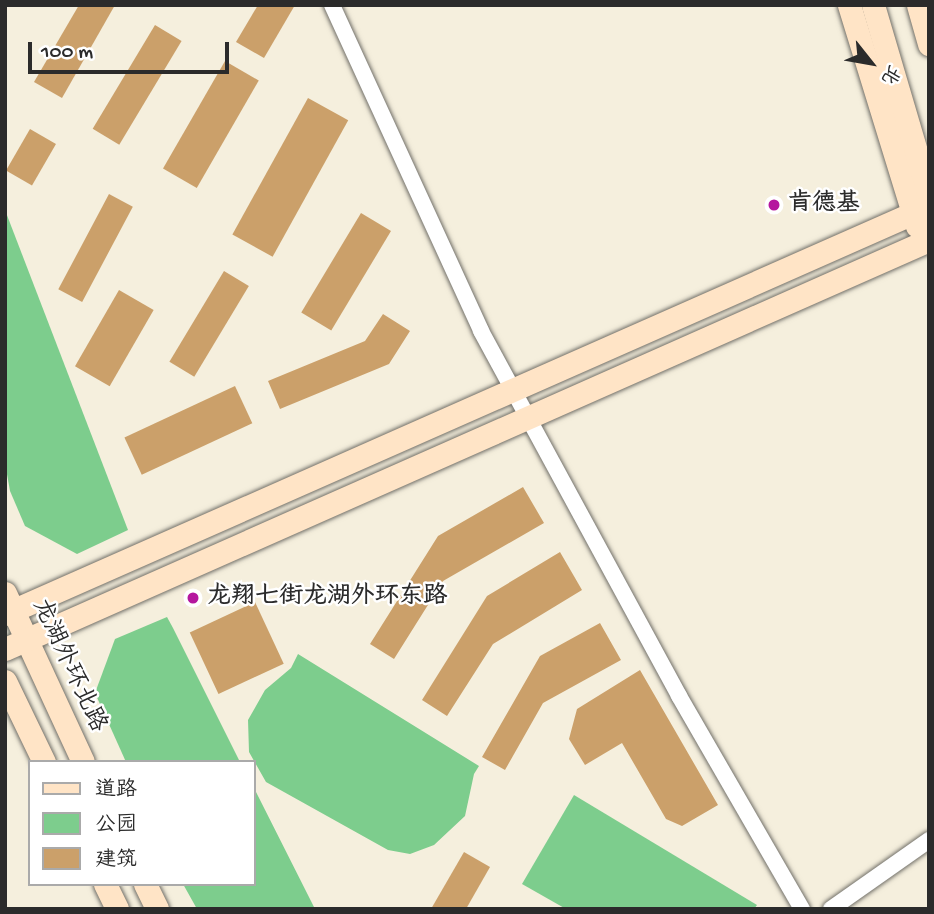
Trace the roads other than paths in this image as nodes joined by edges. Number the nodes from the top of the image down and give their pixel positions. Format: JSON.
{"nodes":[{"id":1,"x":332,"y":5,"type":"edge"},
{"id":2,"x":849,"y":5,"type":"edge"},
{"id":3,"x":873,"y":5,"type":"edge"},
{"id":4,"x":918,"y":5,"type":"edge"},
{"id":5,"x":929,"y":44,"type":"edge"},
{"id":6,"x":929,"y":195,"type":"edge"},
{"id":7,"x":920,"y":209,"type":"edge"},
{"id":8,"x":927,"y":247,"type":"edge"},
{"id":9,"x":513,"y":390,"type":"junction"},
{"id":10,"x":528,"y":418,"type":"junction"},
{"id":11,"x":8,"y":606,"type":"edge"},
{"id":12,"x":16,"y":645,"type":"edge"},
{"id":13,"x":5,"y":681,"type":"edge"},
{"id":14,"x":43,"y":760,"type":"edge"},
{"id":15,"x":82,"y":760,"type":"edge"},
{"id":16,"x":929,"y":840,"type":"edge"},
{"id":17,"x":105,"y":886,"type":"edge"},
{"id":18,"x":146,"y":886,"type":"edge"},
{"id":19,"x":117,"y":909,"type":"edge"},
{"id":20,"x":157,"y":909,"type":"edge"},
{"id":21,"x":802,"y":909,"type":"edge"},
{"id":22,"x":831,"y":909,"type":"edge"}],
"edges":[{"from":1,"to":9,"type":"street"},
{"from":2,"to":7,"type":"street"},
{"from":3,"to":6,"type":"street"},
{"from":4,"to":5,"type":"street"},
{"from":7,"to":8,"type":"street"},
{"from":7,"to":9,"type":"street"},
{"from":8,"to":10,"type":"street"},
{"from":9,"to":10,"type":"street"},
{"from":9,"to":11,"type":"street"},
{"from":10,"to":12,"type":"street"},
{"from":10,"to":21,"type":"street"},
{"from":11,"to":12,"type":"street","name":"龙湖外环北路"},
{"from":12,"to":15,"type":"street","name":"龙湖外环北路"},
{"from":13,"to":14,"type":"street"},
{"from":16,"to":22,"type":"street"},
{"from":17,"to":19,"type":"street"},
{"from":18,"to":20,"type":"street"}]}
